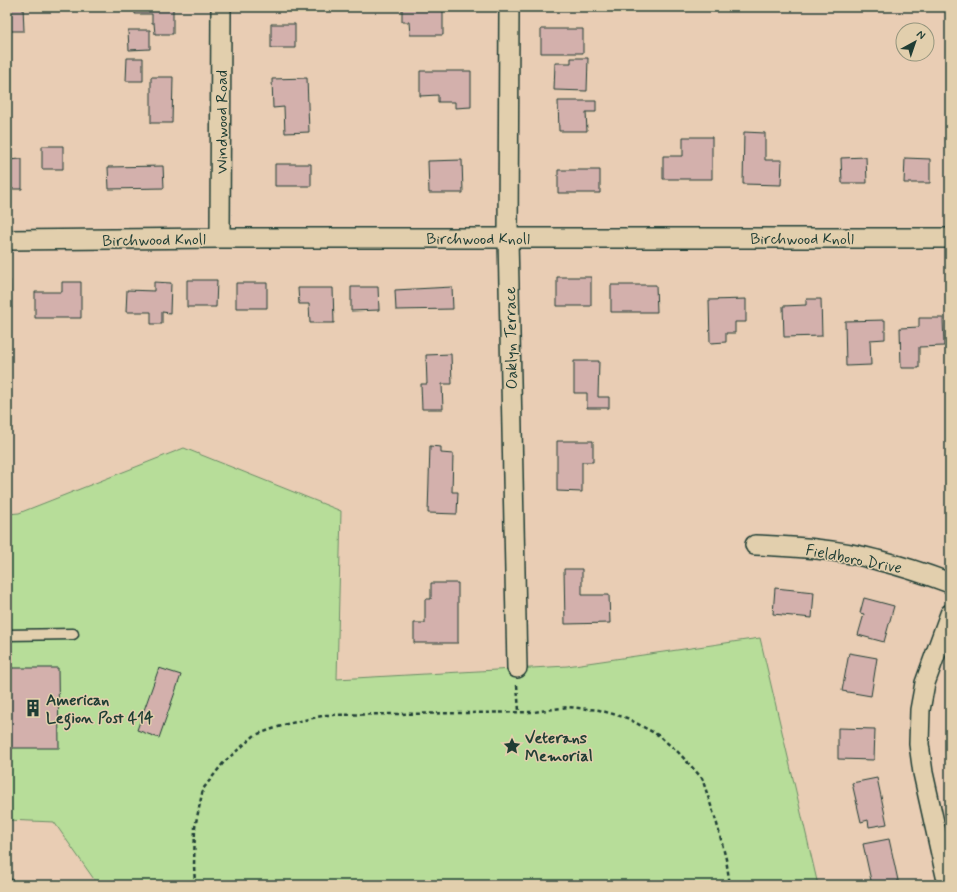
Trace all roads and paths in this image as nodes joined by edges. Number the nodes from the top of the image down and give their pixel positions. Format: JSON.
{"nodes":[{"id":1,"x":221,"y":7,"type":"edge"},
{"id":2,"x":509,"y":7,"type":"edge"},
{"id":3,"x":220,"y":238,"type":"junction"},
{"id":4,"x":508,"y":238,"type":"junction"},
{"id":5,"x":950,"y":238,"type":"edge"},
{"id":6,"x":7,"y":240,"type":"edge"},
{"id":7,"x":755,"y":545,"type":"dead end"},
{"id":8,"x":950,"y":583,"type":"edge"},
{"id":9,"x":950,"y":614,"type":"edge"},
{"id":10,"x":73,"y":634,"type":"dead end"},
{"id":11,"x":7,"y":635,"type":"edge"},
{"id":12,"x":517,"y":676,"type":"joint"},
{"id":13,"x":519,"y":711,"type":"junction"},
{"id":14,"x":195,"y":885,"type":"edge"},
{"id":15,"x":730,"y":885,"type":"edge"},
{"id":16,"x":948,"y":885,"type":"edge"}],
"edges":[{"from":1,"to":3,"type":"street","name":"Windwood Road"},
{"from":2,"to":4,"type":"street","name":"Oaklyn Terrace"},
{"from":3,"to":4,"type":"street","name":"Birchwood Knoll"},
{"from":3,"to":6,"type":"street","name":"Birchwood Knoll"},
{"from":4,"to":5,"type":"street","name":"Birchwood Knoll"},
{"from":4,"to":12,"type":"street","name":"Oaklyn Terrace"},
{"from":7,"to":8,"type":"street","name":"Fieldboro Drive"},
{"from":9,"to":16,"type":"street"},
{"from":10,"to":11,"type":"lane"},
{"from":12,"to":13,"type":"path"},
{"from":13,"to":14,"type":"path"},
{"from":13,"to":15,"type":"path"}]}
